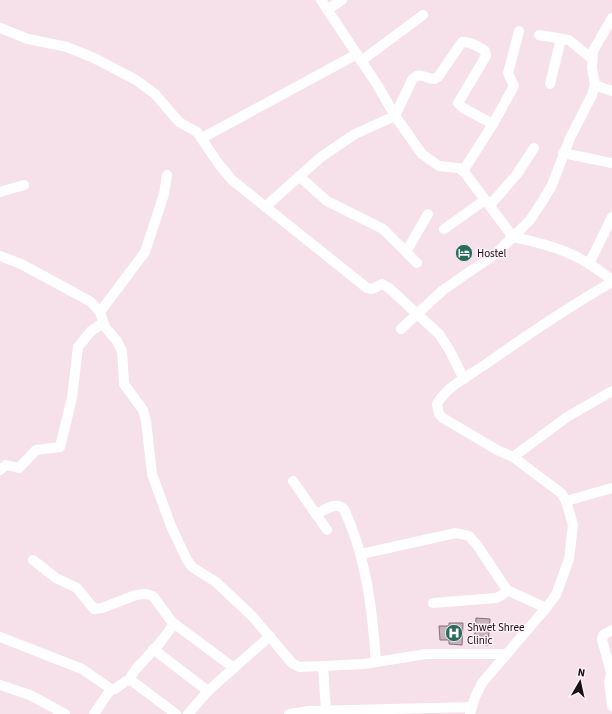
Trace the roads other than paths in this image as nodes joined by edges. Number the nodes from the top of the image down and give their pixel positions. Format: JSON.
{"nodes":[{"id":1,"x":321,"y":0,"type":"edge"},
{"id":2,"x":342,"y":0,"type":"edge"},
{"id":3,"x":327,"y":10,"type":"junction"},
{"id":4,"x":423,"y":15,"type":"dead end"},
{"id":5,"x":612,"y":18,"type":"edge"},
{"id":6,"x":0,"y":28,"type":"edge"},
{"id":7,"x":519,"y":31,"type":"dead end"},
{"id":8,"x":539,"y":35,"type":"dead end"},
{"id":9,"x":561,"y":39,"type":"junction"},
{"id":10,"x":359,"y":58,"type":"junction"},
{"id":11,"x":592,"y":59,"type":"junction"},
{"id":12,"x":550,"y":84,"type":"dead end"},
{"id":13,"x":595,"y":85,"type":"junction"},
{"id":14,"x":612,"y":91,"type":"edge"},
{"id":15,"x":395,"y":116,"type":"junction"},
{"id":16,"x":493,"y":124,"type":"junction"},
{"id":17,"x":202,"y":138,"type":"junction"},
{"id":18,"x":534,"y":148,"type":"dead end"},
{"id":19,"x":563,"y":153,"type":"junction"},
{"id":20,"x":612,"y":163,"type":"edge"},
{"id":21,"x":463,"y":171,"type":"junction"},
{"id":22,"x":167,"y":175,"type":"dead end"},
{"id":23,"x":299,"y":176,"type":"junction"},
{"id":24,"x":24,"y":185,"type":"dead end"},
{"id":25,"x":0,"y":192,"type":"edge"},
{"id":26,"x":487,"y":202,"type":"junction"},
{"id":27,"x":265,"y":207,"type":"junction"},
{"id":28,"x":428,"y":214,"type":"dead end"},
{"id":29,"x":612,"y":217,"type":"edge"},
{"id":30,"x":444,"y":229,"type":"dead end"},
{"id":31,"x":513,"y":237,"type":"junction"},
{"id":32,"x":406,"y":252,"type":"junction"},
{"id":33,"x":0,"y":256,"type":"edge"},
{"id":34,"x":417,"y":263,"type":"dead end"},
{"id":35,"x":589,"y":264,"type":"junction"},
{"id":36,"x":612,"y":281,"type":"edge"},
{"id":37,"x":100,"y":312,"type":"junction"},
{"id":38,"x":416,"y":313,"type":"junction"},
{"id":39,"x":103,"y":323,"type":"junction"},
{"id":40,"x":401,"y":329,"type":"dead end"},
{"id":41,"x":464,"y":379,"type":"junction"},
{"id":42,"x":612,"y":391,"type":"edge"},
{"id":43,"x":512,"y":457,"type":"junction"},
{"id":44,"x":0,"y":470,"type":"edge"},
{"id":45,"x":293,"y":481,"type":"dead end"},
{"id":46,"x":612,"y":488,"type":"edge"},
{"id":47,"x":566,"y":501,"type":"junction"},
{"id":48,"x":316,"y":514,"type":"junction"},
{"id":49,"x":327,"y":530,"type":"dead end"},
{"id":50,"x":361,"y":554,"type":"junction"},
{"id":51,"x":33,"y":560,"type":"dead end"},
{"id":52,"x":507,"y":590,"type":"junction"},
{"id":53,"x":433,"y":603,"type":"dead end"},
{"id":54,"x":546,"y":608,"type":"junction"},
{"id":55,"x":174,"y":624,"type":"junction"},
{"id":56,"x":612,"y":630,"type":"edge"},
{"id":57,"x":0,"y":636,"type":"edge"},
{"id":58,"x":270,"y":636,"type":"junction"},
{"id":59,"x":153,"y":649,"type":"junction"},
{"id":60,"x":507,"y":654,"type":"junction"},
{"id":61,"x":376,"y":662,"type":"junction"},
{"id":62,"x":323,"y":666,"type":"junction"},
{"id":63,"x":234,"y":668,"type":"junction"},
{"id":64,"x":611,"y":671,"type":"edge"},
{"id":65,"x":129,"y":680,"type":"junction"},
{"id":66,"x":0,"y":685,"type":"edge"},
{"id":67,"x":111,"y":688,"type":"junction"},
{"id":68,"x":208,"y":691,"type":"junction"},
{"id":69,"x":612,"y":706,"type":"edge"},
{"id":70,"x":326,"y":711,"type":"junction"},
{"id":71,"x":471,"y":711,"type":"edge"},
{"id":72,"x":363,"y":712,"type":"edge"},
{"id":73,"x":65,"y":714,"type":"edge"},
{"id":74,"x":94,"y":714,"type":"edge"},
{"id":75,"x":176,"y":714,"type":"edge"},
{"id":76,"x":188,"y":714,"type":"edge"},
{"id":77,"x":289,"y":714,"type":"edge"}],
"edges":[{"from":1,"to":3,"type":"street"},
{"from":2,"to":3,"type":"street"},
{"from":3,"to":10,"type":"street"},
{"from":4,"to":10,"type":"street"},
{"from":5,"to":11,"type":"street"},
{"from":6,"to":17,"type":"street"},
{"from":7,"to":16,"type":"street"},
{"from":8,"to":9,"type":"street"},
{"from":9,"to":11,"type":"street"},
{"from":9,"to":12,"type":"street"},
{"from":10,"to":15,"type":"street"},
{"from":10,"to":17,"type":"street"},
{"from":11,"to":13,"type":"street"},
{"from":13,"to":14,"type":"street"},
{"from":13,"to":19,"type":"street"},
{"from":15,"to":16,"type":"street"},
{"from":15,"to":21,"type":"street"},
{"from":15,"to":23,"type":"street"},
{"from":16,"to":21,"type":"street"},
{"from":17,"to":27,"type":"street"},
{"from":18,"to":26,"type":"street"},
{"from":19,"to":20,"type":"street"},
{"from":19,"to":31,"type":"street"},
{"from":21,"to":26,"type":"street"},
{"from":22,"to":37,"type":"street"},
{"from":23,"to":27,"type":"street"},
{"from":23,"to":32,"type":"street"},
{"from":24,"to":25,"type":"street"},
{"from":26,"to":30,"type":"street"},
{"from":26,"to":31,"type":"street"},
{"from":27,"to":38,"type":"street"},
{"from":28,"to":32,"type":"street"},
{"from":29,"to":35,"type":"street"},
{"from":31,"to":35,"type":"street"},
{"from":31,"to":38,"type":"street"},
{"from":32,"to":34,"type":"street"},
{"from":33,"to":37,"type":"street"},
{"from":35,"to":36,"type":"street"},
{"from":36,"to":41,"type":"street"},
{"from":37,"to":39,"type":"street"},
{"from":38,"to":40,"type":"street"},
{"from":38,"to":41,"type":"street"},
{"from":39,"to":44,"type":"street"},
{"from":39,"to":58,"type":"street"},
{"from":41,"to":43,"type":"street"},
{"from":42,"to":43,"type":"street"},
{"from":43,"to":47,"type":"street"},
{"from":45,"to":48,"type":"street"},
{"from":46,"to":47,"type":"street"},
{"from":47,"to":54,"type":"street"},
{"from":48,"to":49,"type":"street"},
{"from":48,"to":50,"type":"street"},
{"from":50,"to":52,"type":"street"},
{"from":50,"to":61,"type":"street"},
{"from":51,"to":55,"type":"street"},
{"from":52,"to":53,"type":"street"},
{"from":52,"to":54,"type":"street"},
{"from":54,"to":60,"type":"street"},
{"from":55,"to":59,"type":"street"},
{"from":55,"to":63,"type":"street"},
{"from":56,"to":64,"type":"street"},
{"from":57,"to":67,"type":"street"},
{"from":58,"to":62,"type":"street"},
{"from":58,"to":63,"type":"street"},
{"from":59,"to":65,"type":"street"},
{"from":59,"to":68,"type":"street"},
{"from":60,"to":61,"type":"street"},
{"from":60,"to":71,"type":"street"},
{"from":61,"to":62,"type":"street"},
{"from":62,"to":70,"type":"street"},
{"from":63,"to":68,"type":"street"},
{"from":64,"to":69,"type":"street"},
{"from":65,"to":67,"type":"street"},
{"from":65,"to":75,"type":"street"},
{"from":66,"to":73,"type":"street"},
{"from":67,"to":74,"type":"street"},
{"from":68,"to":76,"type":"street"},
{"from":70,"to":72,"type":"street"},
{"from":70,"to":77,"type":"street"},
{"from":71,"to":72,"type":"street"}]}
